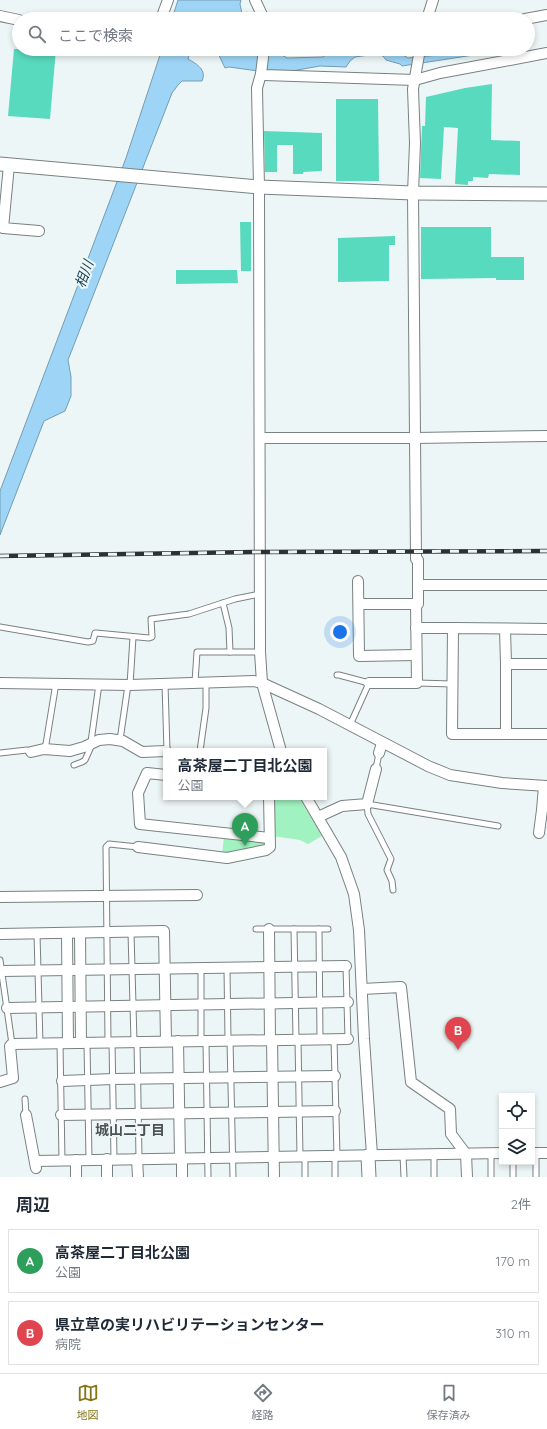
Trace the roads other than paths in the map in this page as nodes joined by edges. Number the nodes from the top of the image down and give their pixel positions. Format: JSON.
{"nodes":[{"id":1,"x":168,"y":0,"type":"edge"},
{"id":2,"x":255,"y":0,"type":"edge"},
{"id":3,"x":433,"y":0,"type":"edge"},
{"id":4,"x":164,"y":12,"type":"edge"},
{"id":5,"x":261,"y":12,"type":"edge"},
{"id":6,"x":429,"y":12,"type":"edge"},
{"id":7,"x":547,"y":15,"type":"edge"},
{"id":8,"x":0,"y":16,"type":"edge"},
{"id":9,"x":535,"y":17,"type":"edge"},
{"id":10,"x":12,"y":19,"type":"edge"},
{"id":11,"x":547,"y":53,"type":"edge"},
{"id":12,"x":535,"y":55,"type":"edge"},
{"id":13,"x":263,"y":56,"type":"edge"},
{"id":14,"x":419,"y":56,"type":"edge"},
{"id":15,"x":531,"y":56,"type":"edge"},
{"id":16,"x":261,"y":74,"type":"junction"},
{"id":17,"x":415,"y":77,"type":"junction"},
{"id":18,"x":5,"y":164,"type":"edge"},
{"id":19,"x":258,"y":187,"type":"junction"},
{"id":20,"x":414,"y":193,"type":"junction"},
{"id":21,"x":547,"y":194,"type":"edge"},
{"id":22,"x":40,"y":231,"type":"dead end"},
{"id":23,"x":547,"y":436,"type":"edge"},
{"id":24,"x":260,"y":438,"type":"junction"},
{"id":25,"x":415,"y":438,"type":"junction"},
{"id":26,"x":358,"y":581,"type":"dead end"},
{"id":27,"x":418,"y":585,"type":"junction"},
{"id":28,"x":547,"y":585,"type":"edge"},
{"id":29,"x":260,"y":594,"type":"junction"},
{"id":30,"x":223,"y":603,"type":"junction"},
{"id":31,"x":359,"y":604,"type":"junction"},
{"id":32,"x":416,"y":604,"type":"junction"},
{"id":33,"x":0,"y":627,"type":"edge"},
{"id":34,"x":416,"y":628,"type":"junction"},
{"id":35,"x":453,"y":628,"type":"junction"},
{"id":36,"x":505,"y":629,"type":"junction"},
{"id":37,"x":547,"y":629,"type":"edge"},
{"id":38,"x":133,"y":637,"type":"junction"},
{"id":39,"x":230,"y":652,"type":"junction"},
{"id":40,"x":260,"y":652,"type":"junction"},
{"id":41,"x":416,"y":655,"type":"junction"},
{"id":42,"x":506,"y":664,"type":"junction"},
{"id":43,"x":547,"y":664,"type":"edge"},
{"id":44,"x":337,"y":675,"type":"dead end"},
{"id":45,"x":195,"y":682,"type":"junction"},
{"id":46,"x":206,"y":682,"type":"junction"},
{"id":47,"x":56,"y":683,"type":"junction"},
{"id":48,"x":262,"y":683,"type":"junction"},
{"id":49,"x":369,"y":683,"type":"junction"},
{"id":50,"x":417,"y":683,"type":"junction"},
{"id":51,"x":0,"y":684,"type":"edge"},
{"id":52,"x":99,"y":684,"type":"junction"},
{"id":53,"x":165,"y":684,"type":"junction"},
{"id":54,"x":453,"y":684,"type":"junction"},
{"id":55,"x":129,"y":685,"type":"junction"},
{"id":56,"x":350,"y":725,"type":"junction"},
{"id":57,"x":506,"y":734,"type":"junction"},
{"id":58,"x":547,"y":734,"type":"edge"},
{"id":59,"x":120,"y":740,"type":"junction"},
{"id":60,"x":382,"y":743,"type":"junction"},
{"id":61,"x":90,"y":744,"type":"junction"},
{"id":62,"x":166,"y":748,"type":"edge"},
{"id":63,"x":200,"y":748,"type":"edge"},
{"id":64,"x":280,"y":748,"type":"edge"},
{"id":65,"x":42,"y":750,"type":"junction"},
{"id":66,"x":163,"y":751,"type":"edge"},
{"id":67,"x":31,"y":752,"type":"joint"},
{"id":68,"x":0,"y":753,"type":"edge"},
{"id":69,"x":379,"y":753,"type":"joint"},
{"id":70,"x":74,"y":765,"type":"dead end"},
{"id":71,"x":376,"y":769,"type":"joint"},
{"id":72,"x":163,"y":775,"type":"edge"},
{"id":73,"x":545,"y":786,"type":"edge"},
{"id":74,"x":269,"y":800,"type":"edge"},
{"id":75,"x":308,"y":800,"type":"edge"},
{"id":76,"x":367,"y":804,"type":"junction"},
{"id":77,"x":318,"y":818,"type":"junction"},
{"id":78,"x":498,"y":826,"type":"dead end"},
{"id":79,"x":539,"y":834,"type":"dead end"},
{"id":80,"x":269,"y":838,"type":"junction"},
{"id":81,"x":138,"y":847,"type":"joint"},
{"id":82,"x":393,"y":890,"type":"dead end"},
{"id":83,"x":197,"y":895,"type":"dead end"},
{"id":84,"x":106,"y":896,"type":"junction"},
{"id":85,"x":0,"y":897,"type":"edge"},
{"id":86,"x":256,"y":929,"type":"dead end"},
{"id":87,"x":269,"y":929,"type":"junction"},
{"id":88,"x":294,"y":929,"type":"junction"},
{"id":89,"x":319,"y":929,"type":"junction"},
{"id":90,"x":328,"y":929,"type":"dead end"},
{"id":91,"x":132,"y":932,"type":"junction"},
{"id":92,"x":66,"y":933,"type":"junction"},
{"id":93,"x":80,"y":933,"type":"junction"},
{"id":94,"x":106,"y":933,"type":"junction"},
{"id":95,"x":0,"y":934,"type":"edge"},
{"id":96,"x":37,"y":934,"type":"junction"},
{"id":97,"x":0,"y":960,"type":"edge"},
{"id":98,"x":320,"y":966,"type":"junction"},
{"id":99,"x":346,"y":966,"type":"joint"},
{"id":100,"x":269,"y":967,"type":"junction"},
{"id":101,"x":295,"y":967,"type":"junction"},
{"id":102,"x":201,"y":968,"type":"junction"},
{"id":103,"x":227,"y":968,"type":"junction"},
{"id":104,"x":132,"y":969,"type":"junction"},
{"id":105,"x":165,"y":969,"type":"junction"},
{"id":106,"x":67,"y":970,"type":"junction"},
{"id":107,"x":80,"y":970,"type":"junction"},
{"id":108,"x":106,"y":970,"type":"junction"},
{"id":109,"x":2,"y":971,"type":"junction"},
{"id":110,"x":38,"y":971,"type":"junction"},
{"id":111,"x":362,"y":989,"type":"junction"},
{"id":112,"x":348,"y":1002,"type":"junction"},
{"id":113,"x":296,"y":1003,"type":"junction"},
{"id":114,"x":320,"y":1003,"type":"junction"},
{"id":115,"x":201,"y":1004,"type":"junction"},
{"id":116,"x":228,"y":1004,"type":"junction"},
{"id":117,"x":270,"y":1004,"type":"junction"},
{"id":118,"x":166,"y":1005,"type":"junction"},
{"id":119,"x":68,"y":1006,"type":"junction"},
{"id":120,"x":80,"y":1006,"type":"junction"},
{"id":121,"x":107,"y":1006,"type":"junction"},
{"id":122,"x":133,"y":1006,"type":"junction"},
{"id":123,"x":39,"y":1007,"type":"junction"},
{"id":124,"x":7,"y":1008,"type":"junction"},
{"id":125,"x":297,"y":1039,"type":"junction"},
{"id":126,"x":320,"y":1039,"type":"junction"},
{"id":127,"x":334,"y":1039,"type":"junction"},
{"id":128,"x":348,"y":1039,"type":"joint"},
{"id":129,"x":229,"y":1040,"type":"junction"},
{"id":130,"x":271,"y":1040,"type":"junction"},
{"id":131,"x":166,"y":1041,"type":"junction"},
{"id":132,"x":178,"y":1041,"type":"junction"},
{"id":133,"x":203,"y":1041,"type":"junction"},
{"id":134,"x":110,"y":1042,"type":"junction"},
{"id":135,"x":135,"y":1042,"type":"junction"},
{"id":136,"x":64,"y":1043,"type":"junction"},
{"id":137,"x":84,"y":1043,"type":"junction"},
{"id":138,"x":12,"y":1044,"type":"junction"},
{"id":139,"x":40,"y":1044,"type":"junction"},
{"id":140,"x":299,"y":1076,"type":"junction"},
{"id":141,"x":335,"y":1076,"type":"junction"},
{"id":142,"x":273,"y":1077,"type":"junction"},
{"id":143,"x":206,"y":1078,"type":"junction"},
{"id":144,"x":230,"y":1078,"type":"junction"},
{"id":145,"x":113,"y":1079,"type":"junction"},
{"id":146,"x":138,"y":1079,"type":"junction"},
{"id":147,"x":178,"y":1079,"type":"junction"},
{"id":148,"x":88,"y":1080,"type":"junction"},
{"id":149,"x":62,"y":1081,"type":"junction"},
{"id":150,"x":0,"y":1082,"type":"edge"},
{"id":151,"x":25,"y":1098,"type":"dead end"},
{"id":152,"x":335,"y":1111,"type":"junction"},
{"id":153,"x":273,"y":1112,"type":"junction"},
{"id":154,"x":299,"y":1112,"type":"junction"},
{"id":155,"x":231,"y":1113,"type":"junction"},
{"id":156,"x":179,"y":1114,"type":"junction"},
{"id":157,"x":207,"y":1114,"type":"junction"},
{"id":158,"x":26,"y":1115,"type":"joint"},
{"id":159,"x":61,"y":1115,"type":"junction"},
{"id":160,"x":88,"y":1115,"type":"junction"},
{"id":161,"x":113,"y":1115,"type":"junction"},
{"id":162,"x":138,"y":1115,"type":"junction"},
{"id":163,"x":499,"y":1153,"type":"edge"},
{"id":164,"x":535,"y":1153,"type":"edge"},
{"id":165,"x":547,"y":1153,"type":"edge"},
{"id":166,"x":434,"y":1154,"type":"junction"},
{"id":167,"x":466,"y":1154,"type":"junction"},
{"id":168,"x":490,"y":1154,"type":"junction"},
{"id":169,"x":403,"y":1155,"type":"junction"},
{"id":170,"x":336,"y":1156,"type":"junction"},
{"id":171,"x":370,"y":1156,"type":"junction"},
{"id":172,"x":274,"y":1157,"type":"junction"},
{"id":173,"x":302,"y":1157,"type":"junction"},
{"id":174,"x":181,"y":1158,"type":"junction"},
{"id":175,"x":207,"y":1158,"type":"junction"},
{"id":176,"x":232,"y":1158,"type":"junction"},
{"id":177,"x":110,"y":1159,"type":"junction"},
{"id":178,"x":138,"y":1159,"type":"junction"},
{"id":179,"x":76,"y":1160,"type":"junction"},
{"id":180,"x":89,"y":1160,"type":"junction"},
{"id":181,"x":62,"y":1161,"type":"junction"},
{"id":182,"x":513,"y":1165,"type":"edge"},
{"id":183,"x":535,"y":1165,"type":"edge"},
{"id":184,"x":76,"y":1177,"type":"edge"},
{"id":185,"x":107,"y":1177,"type":"edge"},
{"id":186,"x":138,"y":1177,"type":"edge"},
{"id":187,"x":182,"y":1177,"type":"edge"},
{"id":188,"x":208,"y":1177,"type":"edge"},
{"id":189,"x":233,"y":1177,"type":"edge"},
{"id":190,"x":274,"y":1177,"type":"edge"},
{"id":191,"x":305,"y":1177,"type":"edge"},
{"id":192,"x":335,"y":1177,"type":"edge"},
{"id":193,"x":369,"y":1177,"type":"edge"},
{"id":194,"x":404,"y":1177,"type":"edge"},
{"id":195,"x":434,"y":1177,"type":"edge"},
{"id":196,"x":467,"y":1177,"type":"edge"},
{"id":197,"x":491,"y":1177,"type":"edge"},
{"id":198,"x":514,"y":1177,"type":"edge"},
{"id":199,"x":536,"y":1177,"type":"edge"}],
"edges":[{"from":1,"to":4,"type":"street"},
{"from":2,"to":5,"type":"street"},
{"from":3,"to":6,"type":"street"},
{"from":7,"to":9,"type":"street"},
{"from":8,"to":10,"type":"street"},
{"from":11,"to":12,"type":"street"},
{"from":13,"to":16,"type":"street"},
{"from":14,"to":17,"type":"street"},
{"from":15,"to":17,"type":"street"},
{"from":16,"to":17,"type":"street"},
{"from":16,"to":19,"type":"street"},
{"from":17,"to":20,"type":"street"},
{"from":18,"to":19,"type":"street"},
{"from":18,"to":22,"type":"street"},
{"from":19,"to":20,"type":"street"},
{"from":19,"to":24,"type":"street"},
{"from":20,"to":21,"type":"street"},
{"from":20,"to":25,"type":"street"},
{"from":23,"to":25,"type":"street"},
{"from":24,"to":25,"type":"street"},
{"from":24,"to":29,"type":"street"},
{"from":25,"to":27,"type":"street"},
{"from":26,"to":31,"type":"street"},
{"from":27,"to":28,"type":"street"},
{"from":27,"to":32,"type":"street"},
{"from":29,"to":30,"type":"lane"},
{"from":29,"to":40,"type":"street"},
{"from":30,"to":38,"type":"lane"},
{"from":30,"to":39,"type":"lane"},
{"from":31,"to":32,"type":"street"},
{"from":31,"to":41,"type":"street"},
{"from":32,"to":34,"type":"street"},
{"from":33,"to":38,"type":"lane"},
{"from":34,"to":35,"type":"street"},
{"from":34,"to":41,"type":"street"},
{"from":35,"to":36,"type":"street"},
{"from":35,"to":54,"type":"street"},
{"from":36,"to":37,"type":"street"},
{"from":36,"to":42,"type":"street"},
{"from":38,"to":55,"type":"lane"},
{"from":39,"to":40,"type":"lane"},
{"from":39,"to":45,"type":"lane"},
{"from":40,"to":48,"type":"street"},
{"from":41,"to":50,"type":"street"},
{"from":42,"to":43,"type":"street"},
{"from":42,"to":57,"type":"street"},
{"from":44,"to":49,"type":"lane"},
{"from":45,"to":46,"type":"street"},
{"from":45,"to":53,"type":"street"},
{"from":46,"to":48,"type":"street"},
{"from":46,"to":63,"type":"lane"},
{"from":47,"to":51,"type":"street"},
{"from":47,"to":52,"type":"street"},
{"from":47,"to":65,"type":"lane"},
{"from":48,"to":56,"type":"street"},
{"from":48,"to":64,"type":"street"},
{"from":49,"to":50,"type":"street"},
{"from":49,"to":56,"type":"lane"},
{"from":50,"to":54,"type":"lane"},
{"from":52,"to":55,"type":"street"},
{"from":52,"to":61,"type":"lane"},
{"from":53,"to":55,"type":"street"},
{"from":53,"to":62,"type":"lane"},
{"from":54,"to":57,"type":"street"},
{"from":55,"to":59,"type":"lane"},
{"from":56,"to":60,"type":"street"},
{"from":57,"to":58,"type":"street"},
{"from":59,"to":61,"type":"street"},
{"from":59,"to":66,"type":"street"},
{"from":60,"to":69,"type":"street"},
{"from":60,"to":73,"type":"street"},
{"from":61,"to":65,"type":"street"},
{"from":61,"to":70,"type":"lane"},
{"from":65,"to":67,"type":"street"},
{"from":67,"to":68,"type":"lane"},
{"from":69,"to":71,"type":"lane"},
{"from":71,"to":76,"type":"street"},
{"from":72,"to":80,"type":"street"},
{"from":73,"to":79,"type":"street"},
{"from":74,"to":80,"type":"street"},
{"from":75,"to":77,"type":"street"},
{"from":76,"to":77,"type":"street"},
{"from":76,"to":78,"type":"lane"},
{"from":76,"to":82,"type":"lane"},
{"from":77,"to":111,"type":"street"},
{"from":80,"to":81,"type":"street"},
{"from":81,"to":84,"type":"lane"},
{"from":83,"to":84,"type":"street"},
{"from":84,"to":85,"type":"street"},
{"from":84,"to":94,"type":"lane"},
{"from":86,"to":87,"type":"lane"},
{"from":87,"to":88,"type":"lane"},
{"from":87,"to":100,"type":"street"},
{"from":88,"to":89,"type":"lane"},
{"from":88,"to":101,"type":"lane"},
{"from":89,"to":90,"type":"lane"},
{"from":89,"to":98,"type":"lane"},
{"from":91,"to":94,"type":"street"},
{"from":91,"to":104,"type":"lane"},
{"from":91,"to":105,"type":"street"},
{"from":92,"to":93,"type":"street"},
{"from":92,"to":96,"type":"street"},
{"from":92,"to":106,"type":"street"},
{"from":93,"to":94,"type":"street"},
{"from":93,"to":107,"type":"street"},
{"from":94,"to":108,"type":"lane"},
{"from":95,"to":96,"type":"street"},
{"from":96,"to":110,"type":"lane"},
{"from":97,"to":109,"type":"lane"},
{"from":98,"to":99,"type":"street"},
{"from":98,"to":101,"type":"street"},
{"from":98,"to":114,"type":"lane"},
{"from":99,"to":112,"type":"lane"},
{"from":100,"to":101,"type":"street"},
{"from":100,"to":103,"type":"street"},
{"from":100,"to":117,"type":"street"},
{"from":101,"to":113,"type":"lane"},
{"from":102,"to":103,"type":"street"},
{"from":102,"to":105,"type":"street"},
{"from":102,"to":115,"type":"lane"},
{"from":103,"to":116,"type":"lane"},
{"from":104,"to":105,"type":"street"},
{"from":104,"to":108,"type":"street"},
{"from":104,"to":122,"type":"lane"},
{"from":105,"to":118,"type":"street"},
{"from":106,"to":107,"type":"street"},
{"from":106,"to":110,"type":"street"},
{"from":106,"to":119,"type":"street"},
{"from":107,"to":108,"type":"street"},
{"from":107,"to":120,"type":"street"},
{"from":108,"to":121,"type":"lane"},
{"from":109,"to":110,"type":"street"},
{"from":109,"to":124,"type":"lane"},
{"from":110,"to":123,"type":"lane"},
{"from":111,"to":167,"type":"street"},
{"from":111,"to":171,"type":"street"},
{"from":112,"to":114,"type":"street"},
{"from":112,"to":128,"type":"lane"},
{"from":113,"to":114,"type":"street"},
{"from":113,"to":117,"type":"street"},
{"from":113,"to":125,"type":"lane"},
{"from":114,"to":126,"type":"lane"},
{"from":115,"to":116,"type":"street"},
{"from":115,"to":118,"type":"street"},
{"from":115,"to":133,"type":"lane"},
{"from":116,"to":117,"type":"street"},
{"from":116,"to":129,"type":"lane"},
{"from":117,"to":130,"type":"street"},
{"from":118,"to":122,"type":"street"},
{"from":118,"to":131,"type":"street"},
{"from":119,"to":120,"type":"street"},
{"from":119,"to":123,"type":"street"},
{"from":119,"to":136,"type":"street"},
{"from":120,"to":121,"type":"street"},
{"from":120,"to":137,"type":"street"},
{"from":121,"to":122,"type":"street"},
{"from":121,"to":134,"type":"lane"},
{"from":122,"to":135,"type":"lane"},
{"from":123,"to":124,"type":"street"},
{"from":123,"to":139,"type":"lane"},
{"from":124,"to":138,"type":"lane"},
{"from":125,"to":126,"type":"street"},
{"from":125,"to":130,"type":"street"},
{"from":125,"to":140,"type":"lane"},
{"from":126,"to":127,"type":"street"},
{"from":127,"to":128,"type":"street"},
{"from":127,"to":141,"type":"lane"},
{"from":129,"to":130,"type":"street"},
{"from":129,"to":133,"type":"street"},
{"from":129,"to":144,"type":"lane"},
{"from":130,"to":142,"type":"street"},
{"from":131,"to":132,"type":"street"},
{"from":131,"to":135,"type":"street"},
{"from":132,"to":133,"type":"street"},
{"from":132,"to":147,"type":"street"},
{"from":133,"to":143,"type":"lane"},
{"from":134,"to":135,"type":"street"},
{"from":134,"to":137,"type":"street"},
{"from":134,"to":145,"type":"lane"},
{"from":135,"to":146,"type":"lane"},
{"from":136,"to":137,"type":"street"},
{"from":136,"to":139,"type":"street"},
{"from":136,"to":149,"type":"lane"},
{"from":137,"to":148,"type":"lane"},
{"from":138,"to":139,"type":"street"},
{"from":138,"to":150,"type":"street"},
{"from":140,"to":141,"type":"street"},
{"from":140,"to":142,"type":"street"},
{"from":140,"to":154,"type":"lane"},
{"from":141,"to":152,"type":"lane"},
{"from":142,"to":144,"type":"street"},
{"from":142,"to":153,"type":"street"},
{"from":143,"to":144,"type":"street"},
{"from":143,"to":147,"type":"street"},
{"from":143,"to":157,"type":"lane"},
{"from":144,"to":155,"type":"lane"},
{"from":145,"to":146,"type":"street"},
{"from":145,"to":148,"type":"street"},
{"from":145,"to":161,"type":"lane"},
{"from":146,"to":147,"type":"street"},
{"from":146,"to":162,"type":"lane"},
{"from":147,"to":156,"type":"street"},
{"from":148,"to":149,"type":"street"},
{"from":148,"to":160,"type":"lane"},
{"from":149,"to":159,"type":"lane"},
{"from":151,"to":158,"type":"lane"},
{"from":152,"to":154,"type":"street"},
{"from":152,"to":170,"type":"lane"},
{"from":153,"to":154,"type":"street"},
{"from":153,"to":155,"type":"street"},
{"from":153,"to":172,"type":"street"},
{"from":154,"to":173,"type":"lane"},
{"from":155,"to":157,"type":"street"},
{"from":155,"to":176,"type":"lane"},
{"from":156,"to":157,"type":"street"},
{"from":156,"to":162,"type":"street"},
{"from":156,"to":174,"type":"street"},
{"from":157,"to":175,"type":"lane"},
{"from":158,"to":181,"type":"street"},
{"from":159,"to":160,"type":"street"},
{"from":159,"to":181,"type":"lane"},
{"from":160,"to":161,"type":"street"},
{"from":160,"to":180,"type":"lane"},
{"from":161,"to":162,"type":"street"},
{"from":161,"to":177,"type":"lane"},
{"from":162,"to":178,"type":"lane"},
{"from":163,"to":168,"type":"street"},
{"from":164,"to":165,"type":"street"},
{"from":166,"to":167,"type":"street"},
{"from":166,"to":169,"type":"street"},
{"from":166,"to":195,"type":"lane"},
{"from":167,"to":168,"type":"street"},
{"from":167,"to":196,"type":"street"},
{"from":168,"to":197,"type":"lane"},
{"from":169,"to":171,"type":"street"},
{"from":169,"to":194,"type":"lane"},
{"from":170,"to":171,"type":"street"},
{"from":170,"to":173,"type":"street"},
{"from":170,"to":192,"type":"lane"},
{"from":171,"to":193,"type":"street"},
{"from":172,"to":173,"type":"street"},
{"from":172,"to":176,"type":"street"},
{"from":172,"to":190,"type":"street"},
{"from":173,"to":191,"type":"lane"},
{"from":174,"to":175,"type":"street"},
{"from":174,"to":178,"type":"street"},
{"from":174,"to":187,"type":"street"},
{"from":175,"to":176,"type":"street"},
{"from":175,"to":188,"type":"lane"},
{"from":176,"to":189,"type":"lane"},
{"from":177,"to":178,"type":"street"},
{"from":177,"to":180,"type":"street"},
{"from":177,"to":185,"type":"street"},
{"from":178,"to":186,"type":"street"},
{"from":179,"to":180,"type":"street"},
{"from":179,"to":181,"type":"street"},
{"from":179,"to":184,"type":"street"},
{"from":182,"to":198,"type":"lane"},
{"from":183,"to":199,"type":"lane"}]}
